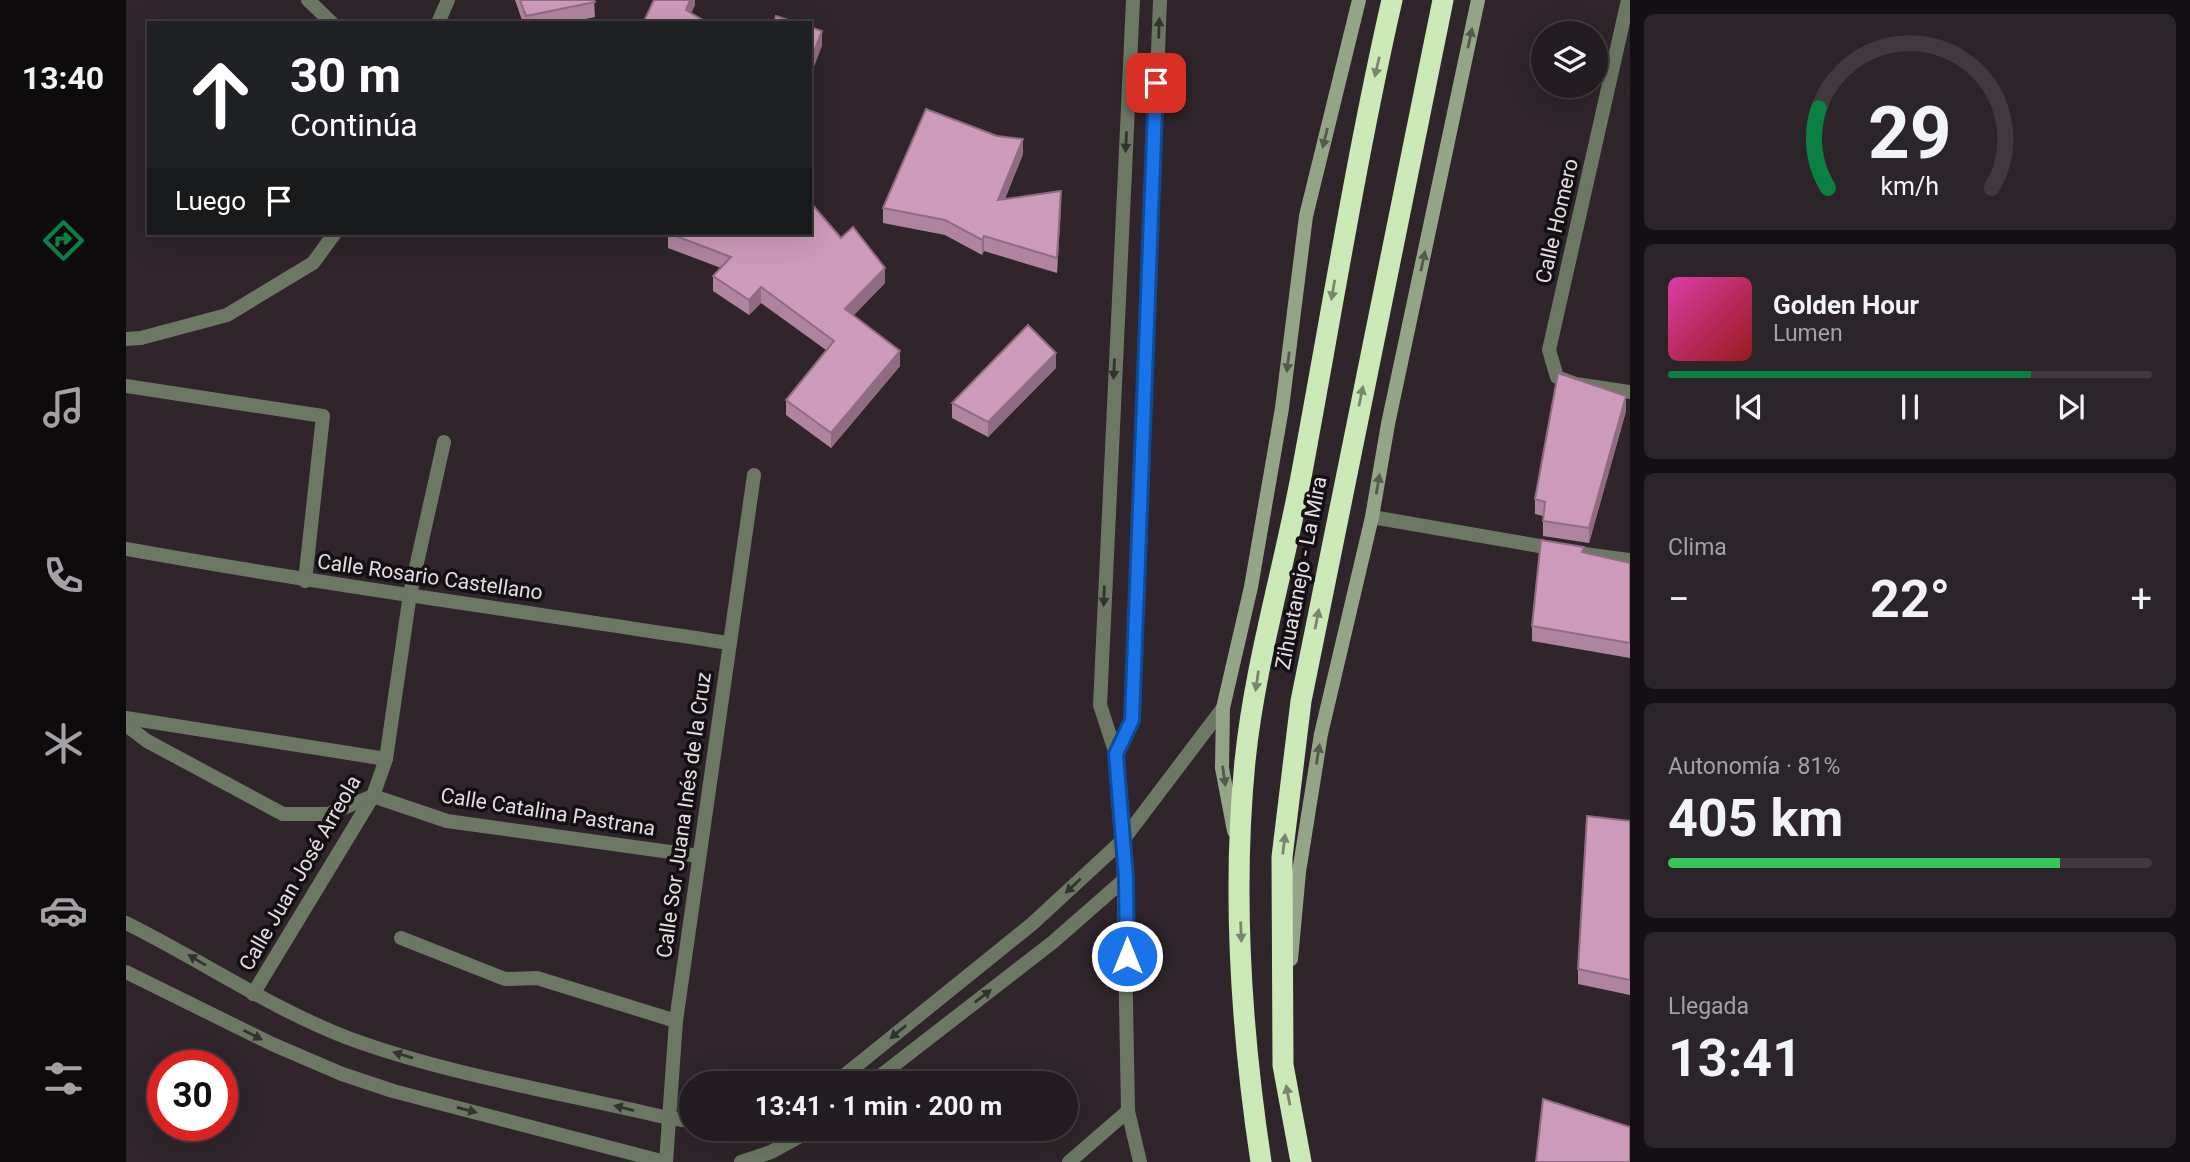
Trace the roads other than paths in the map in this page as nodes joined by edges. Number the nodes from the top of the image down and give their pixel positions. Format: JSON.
{"nodes":[{"id":1,"x":308,"y":0,"type":"edge"},
{"id":2,"x":448,"y":0,"type":"edge"},
{"id":3,"x":1133,"y":0,"type":"edge"},
{"id":4,"x":1160,"y":0,"type":"edge"},
{"id":5,"x":1359,"y":0,"type":"edge"},
{"id":6,"x":1392,"y":0,"type":"edge"},
{"id":7,"x":1443,"y":0,"type":"edge"},
{"id":8,"x":1478,"y":0,"type":"edge"},
{"id":9,"x":1628,"y":0,"type":"edge"},
{"id":10,"x":330,"y":21,"type":"edge"},
{"id":11,"x":439,"y":21,"type":"edge"},
{"id":12,"x":334,"y":235,"type":"edge"},
{"id":13,"x":126,"y":339,"type":"edge"},
{"id":14,"x":126,"y":386,"type":"edge"},
{"id":15,"x":1630,"y":392,"type":"edge"},
{"id":16,"x":444,"y":442,"type":"dead end"},
{"id":17,"x":754,"y":475,"type":"dead end"},
{"id":18,"x":1372,"y":517,"type":"junction"},
{"id":19,"x":126,"y":549,"type":"edge"},
{"id":20,"x":1630,"y":560,"type":"edge"},
{"id":21,"x":304,"y":581,"type":"junction"},
{"id":22,"x":410,"y":594,"type":"junction"},
{"id":23,"x":729,"y":643,"type":"junction"},
{"id":24,"x":1223,"y":708,"type":"junction"},
{"id":25,"x":126,"y":718,"type":"edge"},
{"id":26,"x":126,"y":725,"type":"edge"},
{"id":27,"x":1116,"y":754,"type":"junction"},
{"id":28,"x":386,"y":759,"type":"junction"},
{"id":29,"x":373,"y":796,"type":"junction"},
{"id":30,"x":1123,"y":840,"type":"junction"},
{"id":31,"x":699,"y":856,"type":"junction"},
{"id":32,"x":1239,"y":858,"type":"junction"},
{"id":33,"x":1126,"y":878,"type":"junction"},
{"id":34,"x":126,"y":923,"type":"edge"},
{"id":35,"x":401,"y":938,"type":"dead end"},
{"id":36,"x":126,"y":972,"type":"edge"},
{"id":37,"x":253,"y":994,"type":"junction"},
{"id":38,"x":676,"y":1021,"type":"junction"},
{"id":39,"x":1283,"y":1065,"type":"junction"},
{"id":40,"x":850,"y":1071,"type":"edge"},
{"id":41,"x":887,"y":1071,"type":"edge"},
{"id":42,"x":1128,"y":1111,"type":"junction"},
{"id":43,"x":668,"y":1118,"type":"junction"},
{"id":44,"x":679,"y":1119,"type":"edge"},
{"id":45,"x":791,"y":1141,"type":"edge"},
{"id":46,"x":666,"y":1162,"type":"edge"},
{"id":47,"x":741,"y":1162,"type":"edge"},
{"id":48,"x":1069,"y":1162,"type":"edge"},
{"id":49,"x":1140,"y":1162,"type":"edge"},
{"id":50,"x":1261,"y":1162,"type":"edge"},
{"id":51,"x":1301,"y":1162,"type":"edge"}],
"edges":[{"from":1,"to":10,"type":"street"},
{"from":2,"to":11,"type":"street"},
{"from":3,"to":27,"type":"street","one_way":true},
{"from":27,"to":4,"type":"street","one_way":true},
{"from":5,"to":24,"type":"main road","one_way":true},
{"from":6,"to":32,"type":"highway","name":"Zihuatanejo - La Mira","one_way":true},
{"from":39,"to":7,"type":"highway","name":"Zihuatanejo - La Mira","one_way":true},
{"from":18,"to":8,"type":"main road","one_way":true},
{"from":9,"to":15,"type":"street","name":"Calle Homero"},
{"from":12,"to":13,"type":"street"},
{"from":14,"to":21,"type":"street"},
{"from":16,"to":22,"type":"street","name":"Calle Juan José Arreola"},
{"from":17,"to":23,"type":"street","name":"Calle Sor Juana Inés de la Cruz"},
{"from":18,"to":20,"type":"street"},
{"from":39,"to":18,"type":"main road","one_way":true},
{"from":19,"to":21,"type":"street","name":"Calle Rosario Castellano"},
{"from":21,"to":22,"type":"street","name":"Calle Rosario Castellano"},
{"from":22,"to":23,"type":"street","name":"Calle Rosario Castellano"},
{"from":22,"to":28,"type":"street","name":"Calle Juan José Arreola"},
{"from":23,"to":31,"type":"street","name":"Calle Sor Juana Inés de la Cruz"},
{"from":24,"to":30,"type":"street"},
{"from":24,"to":32,"type":"main road","one_way":true},
{"from":25,"to":28,"type":"street"},
{"from":26,"to":29,"type":"street"},
{"from":27,"to":30,"type":"street"},
{"from":28,"to":29,"type":"street","name":"Calle Juan José Arreola"},
{"from":29,"to":31,"type":"street","name":"Calle Catalina Pastrana"},
{"from":29,"to":37,"type":"street","name":"Calle Juan José Arreola"},
{"from":30,"to":33,"type":"street"},
{"from":30,"to":40,"type":"street","one_way":true},
{"from":31,"to":38,"type":"street","name":"Calle Sor Juana Inés de la Cruz"},
{"from":32,"to":50,"type":"highway","name":"Zihuatanejo - La Mira","one_way":true},
{"from":41,"to":33,"type":"street","one_way":true},
{"from":33,"to":42,"type":"street"},
{"from":37,"to":34,"type":"street","one_way":true},
{"from":35,"to":38,"type":"street"},
{"from":36,"to":46,"type":"street","one_way":true},
{"from":43,"to":37,"type":"street","one_way":true},
{"from":38,"to":43,"type":"street","name":"Calle Sor Juana Inés de la Cruz"},
{"from":51,"to":39,"type":"highway","name":"Zihuatanejo - La Mira","one_way":true},
{"from":42,"to":48,"type":"street"},
{"from":42,"to":49,"type":"street"},
{"from":43,"to":44,"type":"street"},
{"from":43,"to":46,"type":"street","name":"Calle Sor Juana Inés de la Cruz"},
{"from":45,"to":47,"type":"street"}]}
